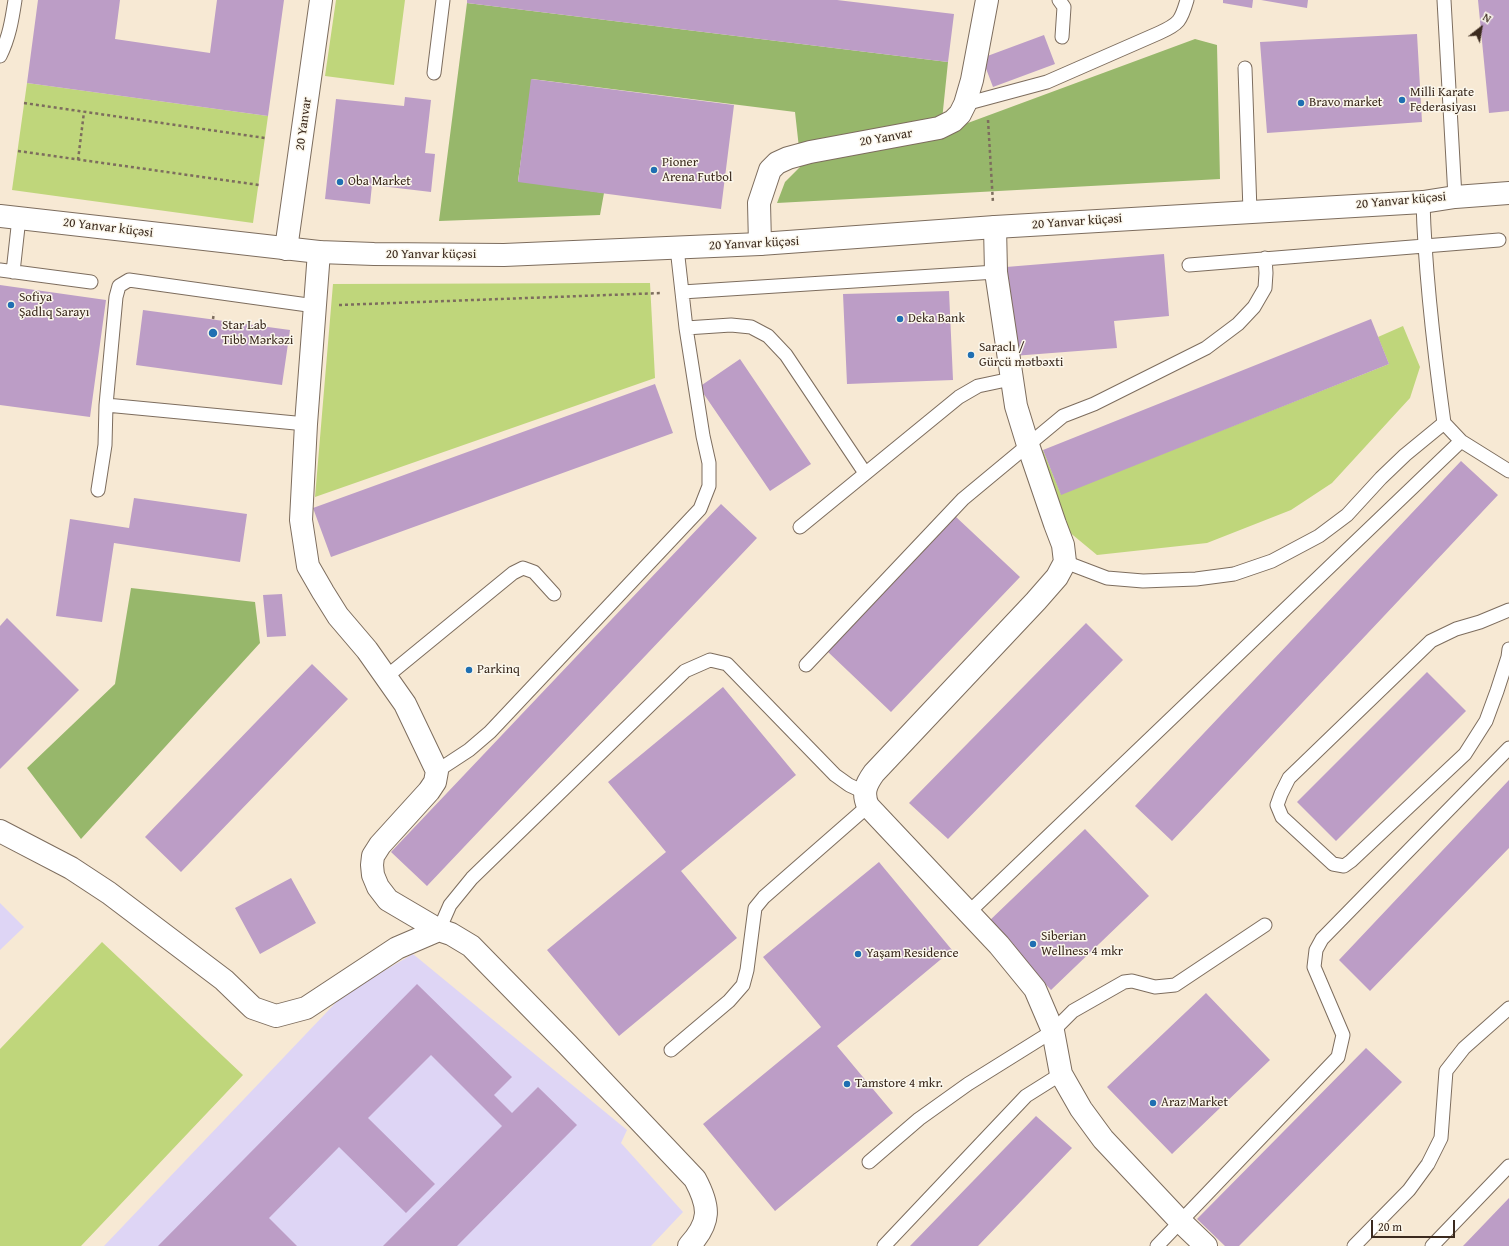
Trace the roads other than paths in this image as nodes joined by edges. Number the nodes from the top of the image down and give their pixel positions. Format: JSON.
{"nodes":[{"id":1,"x":15,"y":0,"type":"edge"},
{"id":2,"x":321,"y":0,"type":"edge"},
{"id":3,"x":443,"y":0,"type":"edge"},
{"id":4,"x":987,"y":0,"type":"edge"},
{"id":5,"x":1059,"y":0,"type":"edge"},
{"id":6,"x":1187,"y":0,"type":"edge"},
{"id":7,"x":1444,"y":0,"type":"edge"},
{"id":8,"x":1062,"y":37,"type":"dead end"},
{"id":9,"x":0,"y":56,"type":"edge"},
{"id":10,"x":1245,"y":68,"type":"dead end"},
{"id":11,"x":434,"y":73,"type":"dead end"},
{"id":12,"x":965,"y":104,"type":"junction"},
{"id":13,"x":1509,"y":193,"type":"edge"},
{"id":14,"x":1455,"y":197,"type":"junction"},
{"id":15,"x":1423,"y":202,"type":"junction"},
{"id":16,"x":1250,"y":211,"type":"junction"},
{"id":17,"x":10,"y":217,"type":"edge"},
{"id":18,"x":995,"y":227,"type":"junction"},
{"id":19,"x":1499,"y":240,"type":"dead end"},
{"id":20,"x":760,"y":244,"type":"junction"},
{"id":21,"x":1424,"y":245,"type":"junction"},
{"id":22,"x":677,"y":248,"type":"junction"},
{"id":23,"x":286,"y":249,"type":"junction"},
{"id":24,"x":319,"y":252,"type":"junction"},
{"id":25,"x":1264,"y":258,"type":"junction"},
{"id":26,"x":1189,"y":265,"type":"dead end"},
{"id":27,"x":6,"y":271,"type":"edge"},
{"id":28,"x":996,"y":272,"type":"junction"},
{"id":29,"x":91,"y":282,"type":"dead end"},
{"id":30,"x":682,"y":292,"type":"junction"},
{"id":31,"x":315,"y":306,"type":"junction"},
{"id":32,"x":686,"y":328,"type":"junction"},
{"id":33,"x":1011,"y":379,"type":"junction"},
{"id":34,"x":106,"y":405,"type":"junction"},
{"id":35,"x":1444,"y":423,"type":"junction"},
{"id":36,"x":306,"y":424,"type":"junction"},
{"id":37,"x":1461,"y":441,"type":"junction"},
{"id":38,"x":1028,"y":445,"type":"junction"},
{"id":39,"x":1509,"y":471,"type":"edge"},
{"id":40,"x":865,"y":473,"type":"junction"},
{"id":41,"x":98,"y":490,"type":"dead end"},
{"id":42,"x":800,"y":527,"type":"dead end"},
{"id":43,"x":1065,"y":562,"type":"junction"},
{"id":44,"x":554,"y":594,"type":"dead end"},
{"id":45,"x":1509,"y":610,"type":"edge"},
{"id":46,"x":1509,"y":649,"type":"edge"},
{"id":47,"x":806,"y":666,"type":"dead end"},
{"id":48,"x":386,"y":676,"type":"junction"},
{"id":49,"x":1509,"y":748,"type":"edge"},
{"id":50,"x":437,"y":771,"type":"junction"},
{"id":51,"x":866,"y":799,"type":"junction"},
{"id":52,"x":0,"y":831,"type":"edge"},
{"id":53,"x":968,"y":913,"type":"junction"},
{"id":54,"x":1265,"y":925,"type":"dead end"},
{"id":55,"x":439,"y":930,"type":"junction"},
{"id":56,"x":1509,"y":1008,"type":"edge"},
{"id":57,"x":1053,"y":1031,"type":"junction"},
{"id":58,"x":671,"y":1050,"type":"dead end"},
{"id":59,"x":1061,"y":1074,"type":"junction"},
{"id":60,"x":869,"y":1162,"type":"dead end"},
{"id":61,"x":1509,"y":1166,"type":"edge"},
{"id":62,"x":1181,"y":1222,"type":"junction"},
{"id":63,"x":689,"y":1246,"type":"edge"},
{"id":64,"x":884,"y":1246,"type":"edge"},
{"id":65,"x":1157,"y":1246,"type":"edge"},
{"id":66,"x":1206,"y":1246,"type":"edge"},
{"id":67,"x":1354,"y":1246,"type":"edge"},
{"id":68,"x":1432,"y":1246,"type":"edge"}],
"edges":[{"from":1,"to":9,"type":"lane"},
{"from":2,"to":23,"type":"street","name":"20 Yanvar"},
{"from":3,"to":11,"type":"lane"},
{"from":4,"to":12,"type":"street","name":"20 Yanvar"},
{"from":5,"to":8,"type":"lane"},
{"from":6,"to":12,"type":"lane"},
{"from":7,"to":14,"type":"lane"},
{"from":10,"to":16,"type":"lane"},
{"from":12,"to":20,"type":"street","name":"20 Yanvar"},
{"from":13,"to":14,"type":"street","name":"20 Yanvar küçəsi"},
{"from":14,"to":15,"type":"street","name":"20 Yanvar küçəsi"},
{"from":15,"to":16,"type":"street","name":"20 Yanvar küçəsi"},
{"from":15,"to":21,"type":"lane"},
{"from":16,"to":18,"type":"street","name":"20 Yanvar küçəsi"},
{"from":17,"to":23,"type":"street","name":"20 Yanvar küçəsi"},
{"from":17,"to":27,"type":"lane"},
{"from":18,"to":20,"type":"street","name":"20 Yanvar küçəsi"},
{"from":18,"to":28,"type":"street"},
{"from":19,"to":21,"type":"lane"},
{"from":20,"to":22,"type":"street","name":"20 Yanvar küçəsi"},
{"from":21,"to":25,"type":"lane"},
{"from":21,"to":35,"type":"lane"},
{"from":22,"to":24,"type":"street","name":"20 Yanvar küçəsi"},
{"from":22,"to":30,"type":"lane"},
{"from":23,"to":24,"type":"street","name":"20 Yanvar küçəsi"},
{"from":24,"to":31,"type":"street"},
{"from":25,"to":26,"type":"lane"},
{"from":25,"to":38,"type":"lane"},
{"from":27,"to":29,"type":"lane"},
{"from":28,"to":30,"type":"lane"},
{"from":28,"to":33,"type":"street"},
{"from":30,"to":32,"type":"lane"},
{"from":31,"to":34,"type":"lane"},
{"from":31,"to":36,"type":"street"},
{"from":32,"to":40,"type":"lane"},
{"from":32,"to":50,"type":"lane"},
{"from":33,"to":38,"type":"street"},
{"from":33,"to":40,"type":"lane"},
{"from":34,"to":36,"type":"lane"},
{"from":34,"to":41,"type":"lane"},
{"from":35,"to":37,"type":"lane"},
{"from":35,"to":43,"type":"lane"},
{"from":36,"to":48,"type":"street"},
{"from":37,"to":39,"type":"lane"},
{"from":37,"to":53,"type":"lane"},
{"from":38,"to":43,"type":"street"},
{"from":38,"to":47,"type":"lane"},
{"from":40,"to":42,"type":"lane"},
{"from":43,"to":51,"type":"street"},
{"from":44,"to":48,"type":"lane"},
{"from":45,"to":46,"type":"lane"},
{"from":48,"to":50,"type":"street"},
{"from":49,"to":62,"type":"lane"},
{"from":50,"to":55,"type":"street"},
{"from":51,"to":53,"type":"street"},
{"from":51,"to":55,"type":"lane"},
{"from":51,"to":58,"type":"lane"},
{"from":52,"to":55,"type":"street"},
{"from":53,"to":57,"type":"street"},
{"from":54,"to":57,"type":"lane"},
{"from":55,"to":63,"type":"street"},
{"from":56,"to":67,"type":"lane"},
{"from":57,"to":59,"type":"street"},
{"from":57,"to":60,"type":"lane"},
{"from":59,"to":62,"type":"street"},
{"from":59,"to":64,"type":"lane"},
{"from":61,"to":68,"type":"lane"},
{"from":62,"to":65,"type":"lane"},
{"from":62,"to":66,"type":"street"}]}
